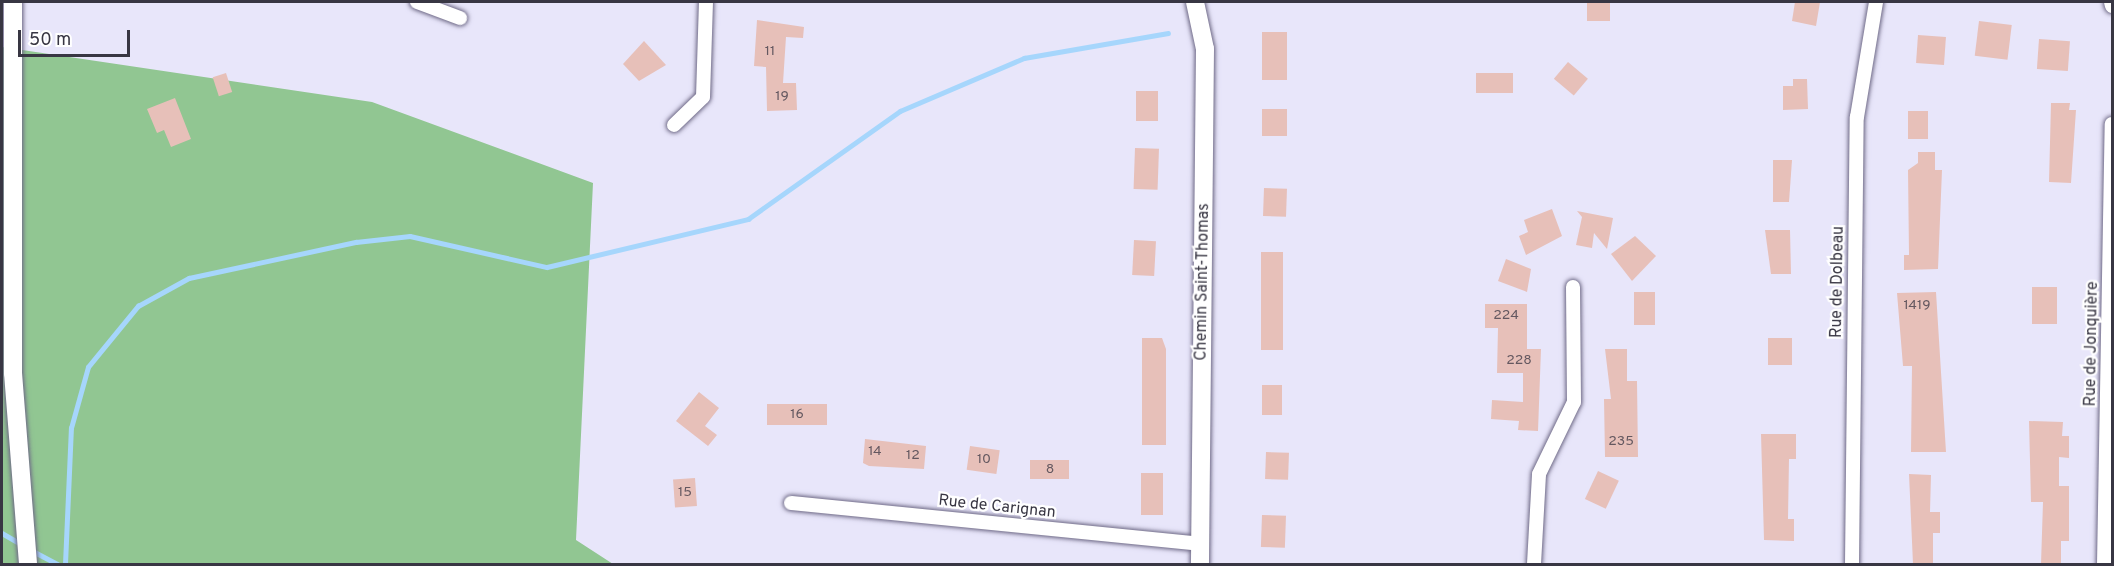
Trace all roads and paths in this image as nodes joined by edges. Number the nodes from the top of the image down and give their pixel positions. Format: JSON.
{"nodes":[{"id":1,"x":14,"y":2,"type":"edge"},
{"id":2,"x":417,"y":2,"type":"edge"},
{"id":3,"x":706,"y":2,"type":"edge"},
{"id":4,"x":1195,"y":2,"type":"edge"},
{"id":5,"x":1876,"y":2,"type":"edge"},
{"id":6,"x":2111,"y":2,"type":"edge"},
{"id":7,"x":2112,"y":6,"type":"edge"},
{"id":8,"x":460,"y":18,"type":"dead end"},
{"id":9,"x":2112,"y":124,"type":"edge"},
{"id":10,"x":674,"y":125,"type":"dead end"},
{"id":11,"x":1573,"y":287,"type":"dead end"},
{"id":12,"x":791,"y":503,"type":"dead end"},
{"id":13,"x":1200,"y":544,"type":"junction"},
{"id":14,"x":28,"y":564,"type":"edge"},
{"id":15,"x":1200,"y":564,"type":"edge"},
{"id":16,"x":1534,"y":564,"type":"edge"},
{"id":17,"x":1852,"y":564,"type":"edge"},
{"id":18,"x":2104,"y":564,"type":"edge"}],
"edges":[{"from":1,"to":14,"type":"street"},
{"from":2,"to":8,"type":"street"},
{"from":3,"to":10,"type":"street"},
{"from":4,"to":13,"type":"street","name":"Chemin Saint-Thomas"},
{"from":5,"to":17,"type":"street","name":"Rue de Dolbeau"},
{"from":6,"to":7,"type":"street"},
{"from":9,"to":18,"type":"street","name":"Rue de Jonquière"},
{"from":11,"to":16,"type":"street"},
{"from":12,"to":13,"type":"street","name":"Rue de Carignan"},
{"from":13,"to":15,"type":"street","name":"Chemin Saint-Thomas"}]}
